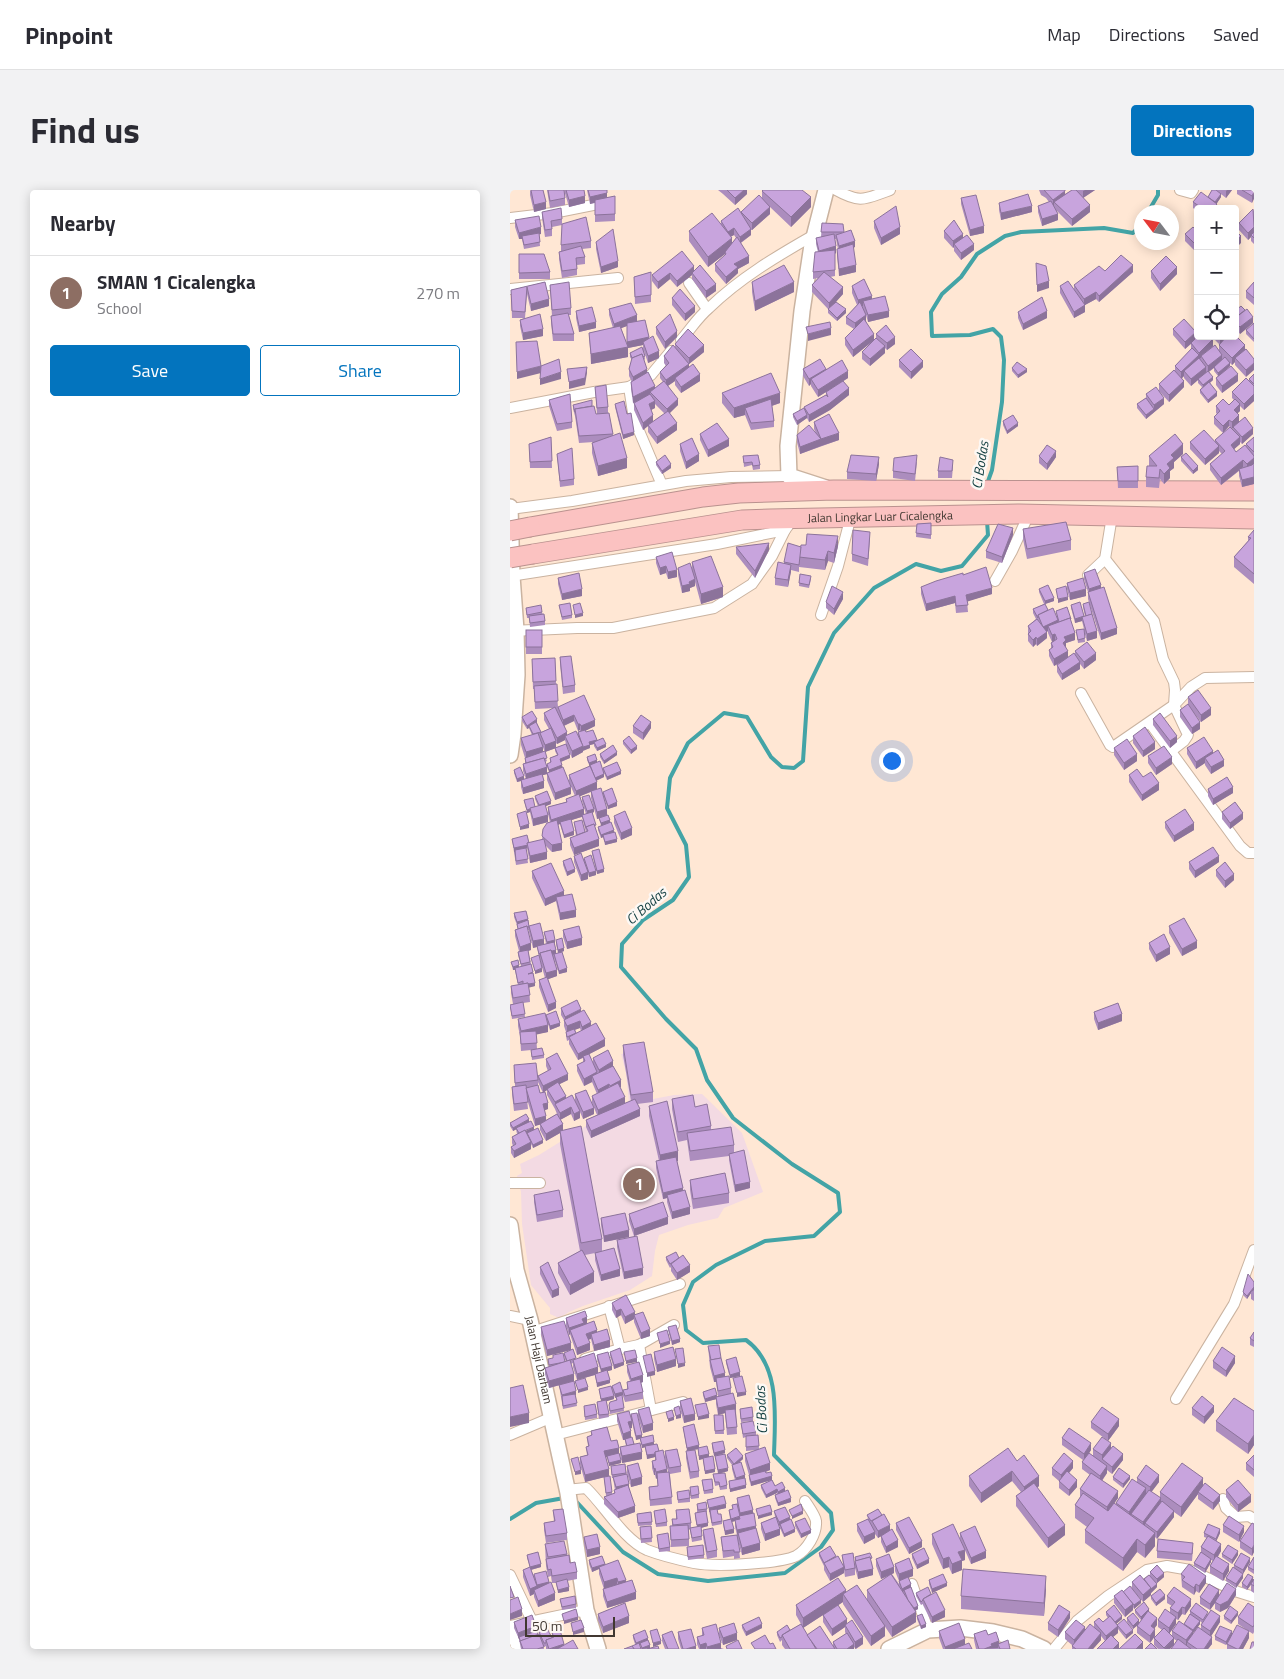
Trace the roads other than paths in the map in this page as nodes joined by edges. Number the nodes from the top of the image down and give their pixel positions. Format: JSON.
{"nodes":[{"id":1,"x":826,"y":190,"type":"edge"},
{"id":2,"x":836,"y":190,"type":"edge"},
{"id":3,"x":890,"y":190,"type":"edge"},
{"id":4,"x":1180,"y":190,"type":"edge"},
{"id":5,"x":1193,"y":190,"type":"edge"},
{"id":6,"x":603,"y":203,"type":"edge"},
{"id":7,"x":510,"y":218,"type":"edge"},
{"id":8,"x":814,"y":235,"type":"junction"},
{"id":9,"x":618,"y":278,"type":"dead end"},
{"id":10,"x":689,"y":283,"type":"dead end"},
{"id":11,"x":510,"y":290,"type":"edge"},
{"id":12,"x":707,"y":309,"type":"junction"},
{"id":13,"x":629,"y":387,"type":"junction"},
{"id":14,"x":510,"y":408,"type":"edge"},
{"id":15,"x":788,"y":476,"type":"junction"},
{"id":16,"x":662,"y":485,"type":"junction"},
{"id":17,"x":834,"y":490,"type":"junction"},
{"id":18,"x":1254,"y":491,"type":"edge"},
{"id":19,"x":510,"y":508,"type":"edge"},
{"id":20,"x":1024,"y":514,"type":"junction"},
{"id":21,"x":851,"y":516,"type":"junction"},
{"id":22,"x":1112,"y":516,"type":"junction"},
{"id":23,"x":1254,"y":519,"type":"edge"},
{"id":24,"x":789,"y":524,"type":"junction"},
{"id":25,"x":510,"y":531,"type":"edge"},
{"id":26,"x":1105,"y":559,"type":"junction"},
{"id":27,"x":511,"y":570,"type":"edge"},
{"id":28,"x":1088,"y":574,"type":"edge"},
{"id":29,"x":995,"y":581,"type":"dead end"},
{"id":30,"x":821,"y":615,"type":"dead end"},
{"id":31,"x":513,"y":631,"type":"edge"},
{"id":32,"x":1254,"y":677,"type":"edge"},
{"id":33,"x":1081,"y":693,"type":"dead end"},
{"id":34,"x":1174,"y":706,"type":"junction"},
{"id":35,"x":1150,"y":723,"type":"junction"},
{"id":36,"x":512,"y":735,"type":"edge"},
{"id":37,"x":1171,"y":751,"type":"junction"},
{"id":38,"x":510,"y":755,"type":"edge"},
{"id":39,"x":1254,"y":853,"type":"edge"},
{"id":40,"x":540,"y":1182,"type":"dead end"},
{"id":41,"x":510,"y":1183,"type":"edge"},
{"id":42,"x":510,"y":1225,"type":"edge"},
{"id":43,"x":1254,"y":1250,"type":"edge"},
{"id":44,"x":680,"y":1284,"type":"dead end"},
{"id":45,"x":609,"y":1306,"type":"junction"},
{"id":46,"x":510,"y":1316,"type":"edge"},
{"id":47,"x":674,"y":1325,"type":"edge"},
{"id":48,"x":531,"y":1326,"type":"junction"},
{"id":49,"x":639,"y":1345,"type":"junction"},
{"id":50,"x":620,"y":1349,"type":"junction"},
{"id":51,"x":585,"y":1358,"type":"edge"},
{"id":52,"x":1176,"y":1399,"type":"dead end"},
{"id":53,"x":683,"y":1402,"type":"edge"},
{"id":54,"x":651,"y":1410,"type":"junction"},
{"id":55,"x":550,"y":1418,"type":"junction"},
{"id":56,"x":510,"y":1436,"type":"edge"},
{"id":57,"x":555,"y":1436,"type":"junction"},
{"id":58,"x":567,"y":1491,"type":"junction"},
{"id":59,"x":1222,"y":1499,"type":"edge"},
{"id":60,"x":805,"y":1501,"type":"dead end"},
{"id":61,"x":1254,"y":1519,"type":"edge"},
{"id":62,"x":510,"y":1574,"type":"edge"},
{"id":63,"x":912,"y":1584,"type":"edge"},
{"id":64,"x":1254,"y":1597,"type":"edge"},
{"id":65,"x":586,"y":1610,"type":"junction"},
{"id":66,"x":532,"y":1621,"type":"junction"},
{"id":67,"x":510,"y":1627,"type":"edge"},
{"id":68,"x":928,"y":1630,"type":"junction"},
{"id":69,"x":517,"y":1649,"type":"edge"},
{"id":70,"x":598,"y":1649,"type":"edge"},
{"id":71,"x":889,"y":1649,"type":"edge"},
{"id":72,"x":1044,"y":1649,"type":"edge"},
{"id":73,"x":1054,"y":1649,"type":"edge"}],
"edges":[{"from":1,"to":8,"type":"street"},
{"from":2,"to":3,"type":"street"},
{"from":4,"to":5,"type":"street"},
{"from":6,"to":7,"type":"street"},
{"from":8,"to":12,"type":"street"},
{"from":8,"to":15,"type":"street"},
{"from":9,"to":11,"type":"street"},
{"from":10,"to":12,"type":"street"},
{"from":12,"to":13,"type":"street"},
{"from":13,"to":14,"type":"street"},
{"from":13,"to":16,"type":"street"},
{"from":15,"to":16,"type":"street"},
{"from":15,"to":17,"type":"street"},
{"from":16,"to":19,"type":"street"},
{"from":17,"to":18,"type":"highway","name":"Jalan Lingkar Luar Cicalengka"},
{"from":17,"to":25,"type":"highway","name":"Jalan Lingkar Luar Cicalengka","bridge":true},
{"from":19,"to":27,"type":"street"},
{"from":20,"to":21,"type":"highway","name":"Jalan Lingkar Luar Cicalengka"},
{"from":20,"to":22,"type":"highway","name":"Jalan Lingkar Luar Cicalengka"},
{"from":20,"to":29,"type":"street"},
{"from":21,"to":24,"type":"highway","name":"Jalan Lingkar Luar Cicalengka"},
{"from":21,"to":30,"type":"street"},
{"from":22,"to":23,"type":"highway","name":"Jalan Lingkar Luar Cicalengka"},
{"from":22,"to":26,"type":"street"},
{"from":24,"to":27,"type":"street"},
{"from":24,"to":27,"type":"highway","name":"Jalan Lingkar Luar Cicalengka","bridge":true},
{"from":24,"to":31,"type":"street"},
{"from":26,"to":28,"type":"street"},
{"from":26,"to":34,"type":"street"},
{"from":27,"to":31,"type":"street"},
{"from":31,"to":36,"type":"street"},
{"from":32,"to":34,"type":"street"},
{"from":33,"to":35,"type":"street"},
{"from":34,"to":35,"type":"street"},
{"from":34,"to":37,"type":"street"},
{"from":35,"to":37,"type":"street"},
{"from":36,"to":38,"type":"street"},
{"from":37,"to":39,"type":"street"},
{"from":40,"to":41,"type":"street"},
{"from":42,"to":48,"type":"street","name":"Jalan Haji Darham"},
{"from":43,"to":52,"type":"street"},
{"from":44,"to":45,"type":"street"},
{"from":45,"to":48,"type":"street"},
{"from":45,"to":50,"type":"street"},
{"from":46,"to":48,"type":"street"},
{"from":47,"to":49,"type":"street"},
{"from":48,"to":55,"type":"street","name":"Jalan Haji Darham"},
{"from":49,"to":50,"type":"street"},
{"from":49,"to":54,"type":"street"},
{"from":50,"to":51,"type":"street"},
{"from":53,"to":54,"type":"street"},
{"from":54,"to":57,"type":"street"},
{"from":55,"to":56,"type":"street"},
{"from":55,"to":57,"type":"street","name":"Jalan Haji Darham"},
{"from":57,"to":58,"type":"street","name":"Jalan Haji Darham"},
{"from":58,"to":60,"type":"street"},
{"from":58,"to":65,"type":"street","name":"Jalan Haji Darham"},
{"from":59,"to":61,"type":"street"},
{"from":62,"to":66,"type":"street"},
{"from":63,"to":68,"type":"street"},
{"from":64,"to":73,"type":"street"},
{"from":65,"to":66,"type":"street"},
{"from":65,"to":70,"type":"street"},
{"from":66,"to":67,"type":"street"},
{"from":67,"to":69,"type":"street"},
{"from":68,"to":71,"type":"street"},
{"from":68,"to":72,"type":"street"}]}
